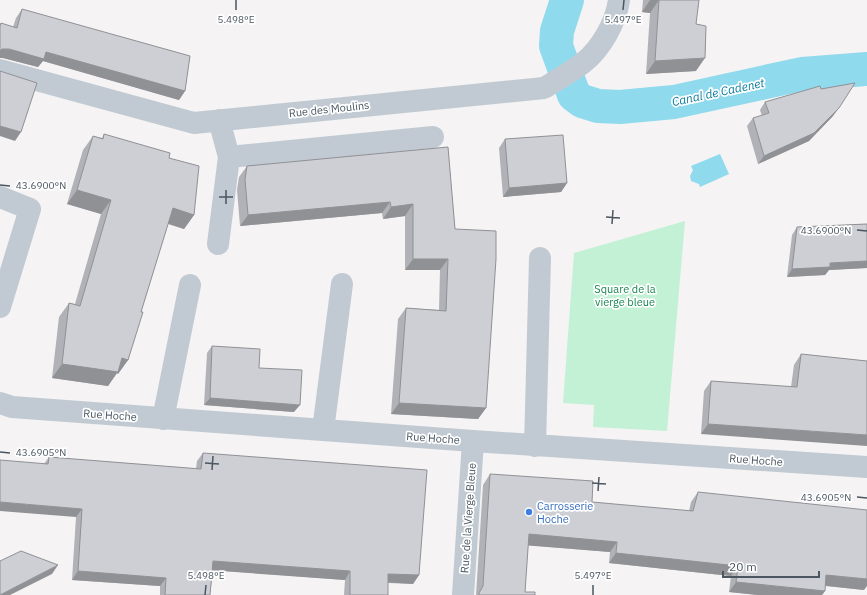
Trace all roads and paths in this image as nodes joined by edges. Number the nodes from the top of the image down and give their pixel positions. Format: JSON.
{"nodes":[{"id":1,"x":619,"y":0,"type":"edge"},
{"id":2,"x":0,"y":70,"type":"edge"},
{"id":3,"x":218,"y":120,"type":"junction"},
{"id":4,"x":433,"y":137,"type":"dead end"},
{"id":5,"x":229,"y":157,"type":"junction"},
{"id":6,"x":0,"y":198,"type":"edge"},
{"id":7,"x":218,"y":244,"type":"dead end"},
{"id":8,"x":540,"y":258,"type":"dead end"},
{"id":9,"x":342,"y":284,"type":"dead end"},
{"id":10,"x":190,"y":285,"type":"dead end"},
{"id":11,"x":0,"y":307,"type":"edge"},
{"id":12,"x":0,"y":403,"type":"edge"},
{"id":13,"x":163,"y":419,"type":"junction"},
{"id":14,"x":323,"y":430,"type":"junction"},
{"id":15,"x":473,"y":441,"type":"junction"},
{"id":16,"x":535,"y":446,"type":"junction"},
{"id":17,"x":867,"y":467,"type":"edge"},
{"id":18,"x":463,"y":595,"type":"edge"}],
"edges":[{"from":1,"to":3,"type":"street","name":"Rue des Moulins"},
{"from":2,"to":3,"type":"street","name":"Rue des Moulins"},
{"from":3,"to":5,"type":"street"},
{"from":4,"to":5,"type":"street"},
{"from":5,"to":7,"type":"street"},
{"from":6,"to":11,"type":"street"},
{"from":8,"to":16,"type":"street"},
{"from":9,"to":14,"type":"street"},
{"from":10,"to":13,"type":"street"},
{"from":12,"to":13,"type":"street","name":"Rue Hoche"},
{"from":13,"to":14,"type":"street","name":"Rue Hoche"},
{"from":14,"to":15,"type":"street","name":"Rue Hoche"},
{"from":15,"to":16,"type":"street","name":"Rue Hoche"},
{"from":15,"to":18,"type":"street","name":"Rue de la Vierge Bleue"},
{"from":16,"to":17,"type":"street","name":"Rue Hoche"}]}
